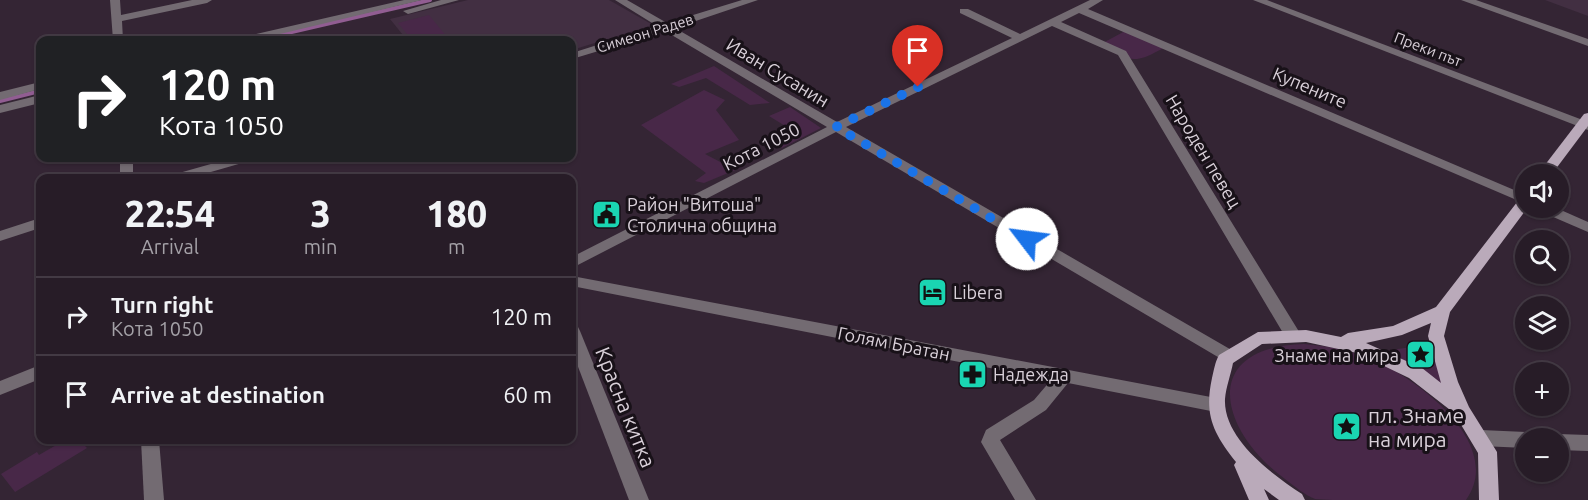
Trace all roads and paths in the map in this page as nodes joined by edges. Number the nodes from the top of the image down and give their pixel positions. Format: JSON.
{"nodes":[{"id":1,"x":115,"y":0,"type":"edge"},
{"id":2,"x":207,"y":0,"type":"edge"},
{"id":3,"x":417,"y":0,"type":"edge"},
{"id":4,"x":454,"y":0,"type":"edge"},
{"id":5,"x":620,"y":0,"type":"edge"},
{"id":6,"x":753,"y":0,"type":"edge"},
{"id":7,"x":1098,"y":0,"type":"edge"},
{"id":8,"x":1258,"y":0,"type":"edge"},
{"id":9,"x":1466,"y":0,"type":"edge"},
{"id":10,"x":1078,"y":9,"type":"junction"},
{"id":11,"x":964,"y":11,"type":"dead end"},
{"id":12,"x":117,"y":19,"type":"junction"},
{"id":13,"x":1052,"y":22,"type":"junction"},
{"id":14,"x":667,"y":26,"type":"junction"},
{"id":15,"x":118,"y":36,"type":"edge"},
{"id":16,"x":260,"y":36,"type":"edge"},
{"id":17,"x":302,"y":36,"type":"edge"},
{"id":18,"x":1021,"y":38,"type":"junction"},
{"id":19,"x":1588,"y":43,"type":"edge"},
{"id":20,"x":576,"y":55,"type":"edge"},
{"id":21,"x":36,"y":87,"type":"edge"},
{"id":22,"x":0,"y":96,"type":"edge"},
{"id":23,"x":36,"y":100,"type":"edge"},
{"id":24,"x":0,"y":109,"type":"edge"},
{"id":25,"x":1586,"y":122,"type":"edge"},
{"id":26,"x":836,"y":127,"type":"junction"},
{"id":27,"x":231,"y":162,"type":"edge"},
{"id":28,"x":1553,"y":164,"type":"edge"},
{"id":29,"x":190,"y":174,"type":"edge"},
{"id":30,"x":1515,"y":195,"type":"edge"},
{"id":31,"x":1515,"y":215,"type":"edge"},
{"id":32,"x":1567,"y":218,"type":"edge"},
{"id":33,"x":36,"y":224,"type":"edge"},
{"id":34,"x":1588,"y":227,"type":"edge"},
{"id":35,"x":0,"y":236,"type":"edge"},
{"id":36,"x":576,"y":261,"type":"edge"},
{"id":37,"x":576,"y":282,"type":"edge"},
{"id":38,"x":1442,"y":311,"type":"junction"},
{"id":39,"x":1292,"y":334,"type":"junction"},
{"id":40,"x":1339,"y":340,"type":"junction"},
{"id":41,"x":576,"y":341,"type":"edge"},
{"id":42,"x":1229,"y":356,"type":"junction"},
{"id":43,"x":36,"y":374,"type":"edge"},
{"id":44,"x":1064,"y":376,"type":"junction"},
{"id":45,"x":0,"y":388,"type":"edge"},
{"id":46,"x":1216,"y":405,"type":"junction"},
{"id":47,"x":1470,"y":421,"type":"junction"},
{"id":48,"x":1481,"y":438,"type":"junction"},
{"id":49,"x":1515,"y":440,"type":"edge"},
{"id":50,"x":1569,"y":443,"type":"edge"},
{"id":51,"x":150,"y":444,"type":"edge"},
{"id":52,"x":1588,"y":444,"type":"edge"},
{"id":53,"x":1235,"y":446,"type":"junction"},
{"id":54,"x":154,"y":500,"type":"edge"},
{"id":55,"x":639,"y":500,"type":"edge"},
{"id":56,"x":1026,"y":500,"type":"edge"},
{"id":57,"x":1259,"y":500,"type":"edge"},
{"id":58,"x":1294,"y":500,"type":"edge"},
{"id":59,"x":1489,"y":500,"type":"edge"}],
"edges":[{"from":1,"to":12,"type":"street"},
{"from":2,"to":12,"type":"street"},
{"from":3,"to":16,"type":"street"},
{"from":4,"to":17,"type":"street"},
{"from":5,"to":14,"type":"street","name":"Иван Сусанин"},
{"from":6,"to":14,"type":"street","name":"Симеон Радев"},
{"from":7,"to":10,"type":"street","name":"Кота 1050"},
{"from":8,"to":25,"type":"street","name":"Преки път"},
{"from":9,"to":19,"type":"street"},
{"from":10,"to":13,"type":"street","name":"Кота 1050"},
{"from":10,"to":30,"type":"street","name":"Купените"},
{"from":11,"to":18,"type":"street"},
{"from":12,"to":15,"type":"street"},
{"from":13,"to":18,"type":"street","name":"Кота 1050"},
{"from":13,"to":39,"type":"street","name":"Народен певец"},
{"from":14,"to":20,"type":"street","name":"Симеон Радев"},
{"from":14,"to":26,"type":"street","name":"Иван Сусанин"},
{"from":18,"to":26,"type":"street","name":"Кота 1050"},
{"from":21,"to":22,"type":"street"},
{"from":23,"to":24,"type":"street"},
{"from":25,"to":28,"type":"main road"},
{"from":26,"to":36,"type":"street","name":"Кота 1050"},
{"from":26,"to":42,"type":"street","name":"Иван Сусанин"},
{"from":27,"to":29,"type":"street"},
{"from":31,"to":38,"type":"main road"},
{"from":32,"to":34,"type":"street"},
{"from":33,"to":35,"type":"street"},
{"from":37,"to":44,"type":"street","name":"Голям Братан"},
{"from":38,"to":40,"type":"main road"},
{"from":38,"to":47,"type":"main road"},
{"from":39,"to":40,"type":"main road"},
{"from":39,"to":42,"type":"main road"},
{"from":40,"to":47,"type":"main road"},
{"from":41,"to":55,"type":"street","name":"Красна китка"},
{"from":42,"to":46,"type":"main road"},
{"from":43,"to":45,"type":"street"},
{"from":44,"to":46,"type":"street","name":"Голям Братан"},
{"from":44,"to":56,"type":"street"},
{"from":46,"to":53,"type":"main road"},
{"from":47,"to":48,"type":"main road"},
{"from":48,"to":49,"type":"street"},
{"from":48,"to":59,"type":"main road"},
{"from":50,"to":52,"type":"street"},
{"from":51,"to":54,"type":"street"},
{"from":53,"to":57,"type":"main road"},
{"from":53,"to":58,"type":"main road"}]}
